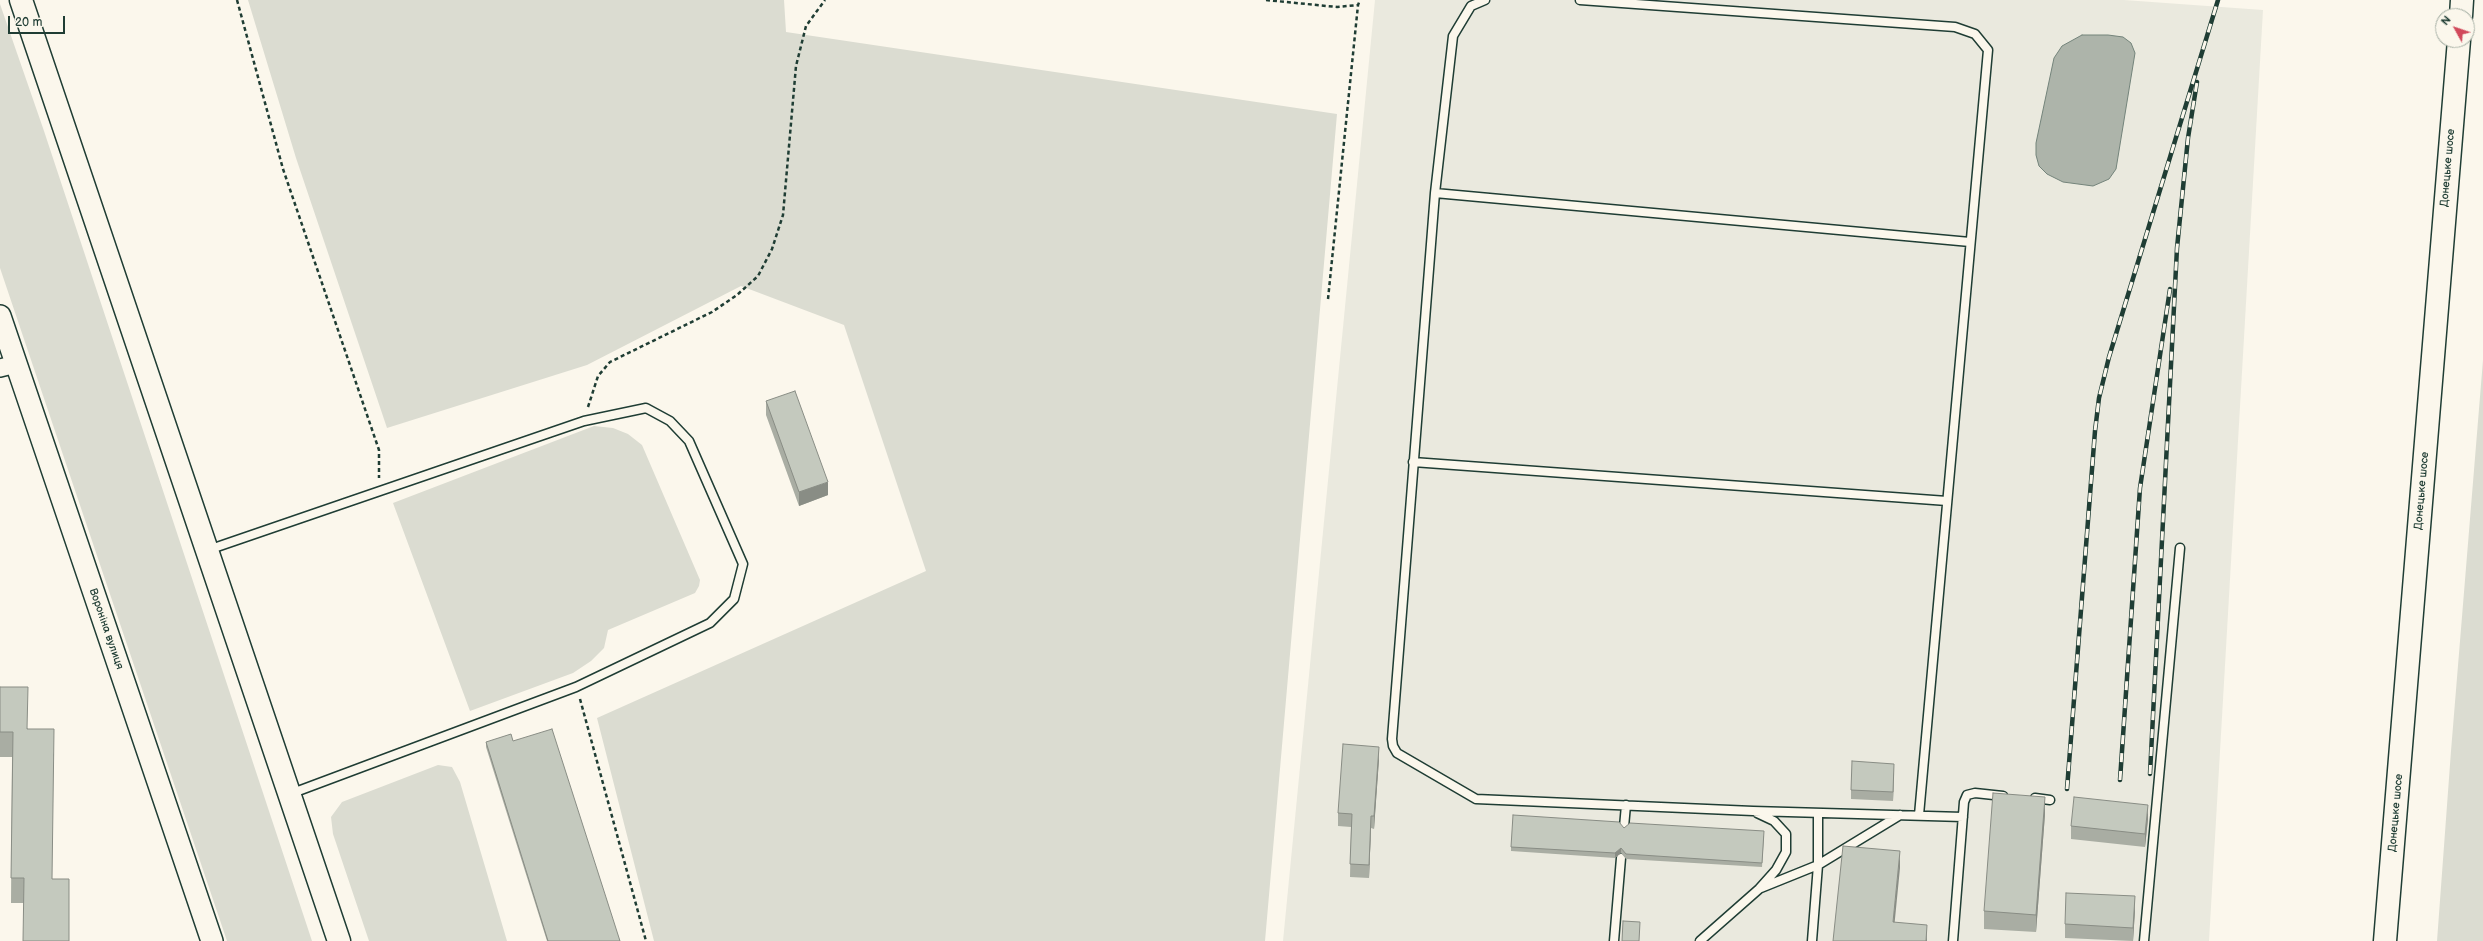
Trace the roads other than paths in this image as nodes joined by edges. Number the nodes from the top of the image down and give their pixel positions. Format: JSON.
{"nodes":[{"id":1,"x":21,"y":0,"type":"edge"},
{"id":2,"x":1485,"y":0,"type":"edge"},
{"id":3,"x":1580,"y":0,"type":"edge"},
{"id":4,"x":2458,"y":48,"type":"edge"},
{"id":5,"x":1435,"y":193,"type":"junction"},
{"id":6,"x":1970,"y":242,"type":"junction"},
{"id":7,"x":0,"y":316,"type":"edge"},
{"id":8,"x":8,"y":366,"type":"edge"},
{"id":9,"x":1413,"y":462,"type":"junction"},
{"id":10,"x":1947,"y":501,"type":"junction"},
{"id":11,"x":2180,"y":548,"type":"dead end"},
{"id":12,"x":207,"y":550,"type":"junction"},
{"id":13,"x":289,"y":794,"type":"junction"},
{"id":14,"x":2012,"y":796,"type":"edge"},
{"id":15,"x":2027,"y":798,"type":"edge"},
{"id":16,"x":2050,"y":800,"type":"dead end"},
{"id":17,"x":1626,"y":805,"type":"junction"},
{"id":18,"x":1753,"y":811,"type":"junction"},
{"id":19,"x":1818,"y":813,"type":"junction"},
{"id":20,"x":1901,"y":815,"type":"junction"},
{"id":21,"x":1919,"y":815,"type":"junction"},
{"id":22,"x":1963,"y":817,"type":"junction"},
{"id":23,"x":1624,"y":827,"type":"edge"},
{"id":24,"x":1621,"y":858,"type":"dead end"},
{"id":25,"x":1818,"y":864,"type":"junction"},
{"id":26,"x":1759,"y":889,"type":"junction"},
{"id":27,"x":212,"y":941,"type":"edge"},
{"id":28,"x":339,"y":941,"type":"edge"},
{"id":29,"x":1614,"y":941,"type":"edge"},
{"id":30,"x":1700,"y":941,"type":"edge"},
{"id":31,"x":1812,"y":941,"type":"edge"},
{"id":32,"x":1953,"y":941,"type":"edge"},
{"id":33,"x":2144,"y":941,"type":"edge"},
{"id":34,"x":2385,"y":941,"type":"edge"}],
"edges":[{"from":1,"to":12,"type":"main road"},
{"from":2,"to":5,"type":"lane"},
{"from":3,"to":6,"type":"lane"},
{"from":4,"to":34,"type":"main road","name":"Донецьке шосе"},
{"from":5,"to":6,"type":"lane"},
{"from":5,"to":9,"type":"lane"},
{"from":6,"to":10,"type":"lane"},
{"from":7,"to":8,"type":"street","name":"Вороніна вулиця"},
{"from":8,"to":27,"type":"street","name":"Вороніна вулиця"},
{"from":9,"to":10,"type":"lane"},
{"from":9,"to":17,"type":"lane"},
{"from":10,"to":21,"type":"lane"},
{"from":11,"to":33,"type":"lane"},
{"from":12,"to":13,"type":"main road"},
{"from":12,"to":13,"type":"lane"},
{"from":13,"to":28,"type":"main road"},
{"from":14,"to":22,"type":"lane"},
{"from":15,"to":16,"type":"lane"},
{"from":17,"to":18,"type":"lane"},
{"from":17,"to":23,"type":"lane"},
{"from":18,"to":19,"type":"lane"},
{"from":18,"to":26,"type":"lane"},
{"from":19,"to":20,"type":"lane"},
{"from":19,"to":25,"type":"lane"},
{"from":20,"to":21,"type":"lane"},
{"from":20,"to":25,"type":"lane"},
{"from":21,"to":22,"type":"lane"},
{"from":22,"to":32,"type":"lane"},
{"from":24,"to":29,"type":"lane"},
{"from":25,"to":26,"type":"lane"},
{"from":25,"to":31,"type":"lane"},
{"from":26,"to":30,"type":"lane"}]}
